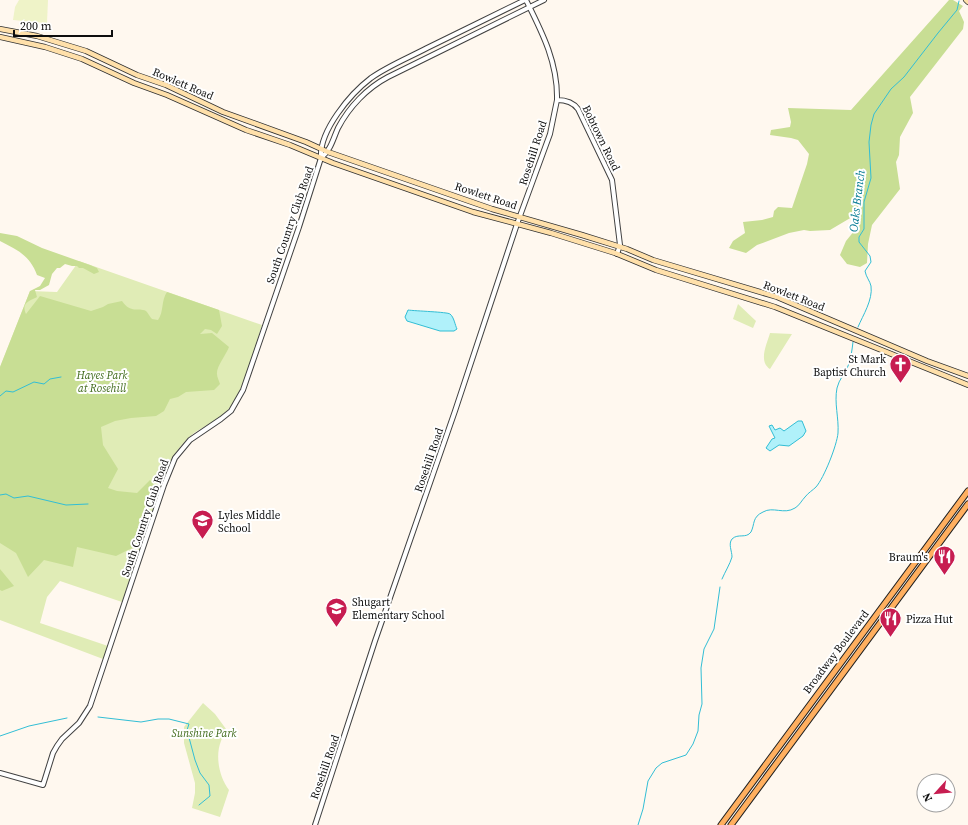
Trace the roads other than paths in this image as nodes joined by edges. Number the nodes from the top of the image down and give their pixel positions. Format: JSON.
{"nodes":[{"id":1,"x":525,"y":0,"type":"edge"},
{"id":2,"x":544,"y":0,"type":"edge"},
{"id":3,"x":529,"y":7,"type":"junction"},
{"id":4,"x":0,"y":29,"type":"edge"},
{"id":5,"x":0,"y":37,"type":"edge"},
{"id":6,"x":88,"y":52,"type":"junction"},
{"id":7,"x":87,"y":61,"type":"junction"},
{"id":8,"x":388,"y":68,"type":"junction"},
{"id":9,"x":129,"y":71,"type":"junction"},
{"id":10,"x":392,"y":75,"type":"junction"},
{"id":11,"x":126,"y":80,"type":"junction"},
{"id":12,"x":557,"y":100,"type":"junction"},
{"id":13,"x":321,"y":150,"type":"junction"},
{"id":14,"x":328,"y":152,"type":"junction"},
{"id":15,"x":322,"y":158,"type":"junction"},
{"id":16,"x":468,"y":200,"type":"junction"},
{"id":17,"x":464,"y":208,"type":"junction"},
{"id":18,"x":521,"y":217,"type":"junction"},
{"id":19,"x":517,"y":224,"type":"junction"},
{"id":20,"x":620,"y":247,"type":"junction"},
{"id":21,"x":617,"y":254,"type":"junction"},
{"id":22,"x":742,"y":287,"type":"junction"},
{"id":23,"x":739,"y":295,"type":"junction"},
{"id":24,"x":806,"y":310,"type":"junction"},
{"id":25,"x":803,"y":318,"type":"junction"},
{"id":26,"x":968,"y":376,"type":"edge"},
{"id":27,"x":968,"y":385,"type":"edge"},
{"id":28,"x":968,"y":491,"type":"edge"},
{"id":29,"x":961,"y":500,"type":"junction"},
{"id":30,"x":967,"y":505,"type":"edge"},
{"id":31,"x":0,"y":773,"type":"edge"},
{"id":32,"x":315,"y":825,"type":"edge"},
{"id":33,"x":721,"y":825,"type":"edge"},
{"id":34,"x":731,"y":825,"type":"edge"}],
"edges":[{"from":1,"to":3,"type":"street"},
{"from":1,"to":8,"type":"street","name":"South Country Club Road"},
{"from":2,"to":3,"type":"street"},
{"from":3,"to":10,"type":"street","name":"South Country Club Road"},
{"from":3,"to":12,"type":"street"},
{"from":4,"to":6,"type":"main road","name":"Rowlett Road"},
{"from":5,"to":7,"type":"main road","name":"Rowlett Road"},
{"from":6,"to":7,"type":"main road"},
{"from":6,"to":9,"type":"main road","name":"Rowlett Road"},
{"from":7,"to":11,"type":"main road","name":"Rowlett Road"},
{"from":8,"to":10,"type":"street"},
{"from":8,"to":13,"type":"street","name":"South Country Club Road"},
{"from":9,"to":11,"type":"main road"},
{"from":9,"to":13,"type":"main road","name":"Rowlett Road"},
{"from":10,"to":14,"type":"street","name":"South Country Club Road"},
{"from":11,"to":15,"type":"main road","name":"Rowlett Road"},
{"from":12,"to":18,"type":"street","name":"Rosehill Road"},
{"from":12,"to":20,"type":"street","name":"Bobtown Road"},
{"from":13,"to":14,"type":"main road","name":"Rowlett Road"},
{"from":13,"to":15,"type":"street","name":"South Country Club Road"},
{"from":14,"to":15,"type":"street","name":"South Country Club Road"},
{"from":14,"to":16,"type":"main road","name":"Rowlett Road"},
{"from":15,"to":17,"type":"main road","name":"Rowlett Road"},
{"from":15,"to":31,"type":"street","name":"South Country Club Road"},
{"from":16,"to":17,"type":"main road"},
{"from":16,"to":18,"type":"main road","name":"Rowlett Road"},
{"from":17,"to":19,"type":"main road","name":"Rowlett Road"},
{"from":18,"to":19,"type":"street","name":"Rosehill Road"},
{"from":18,"to":20,"type":"main road","name":"Rowlett Road"},
{"from":19,"to":21,"type":"main road","name":"Rowlett Road"},
{"from":19,"to":32,"type":"street","name":"Rosehill Road"},
{"from":20,"to":21,"type":"street","name":"Bobtown Road"},
{"from":20,"to":22,"type":"main road","name":"Rowlett Road"},
{"from":21,"to":23,"type":"main road","name":"Rowlett Road"},
{"from":22,"to":23,"type":"main road"},
{"from":22,"to":24,"type":"main road","name":"Rowlett Road"},
{"from":23,"to":25,"type":"main road","name":"Rowlett Road"},
{"from":24,"to":25,"type":"main road"},
{"from":24,"to":26,"type":"main road","name":"Rowlett Road"},
{"from":25,"to":27,"type":"main road","name":"Rowlett Road"},
{"from":28,"to":29,"type":"main road","name":"Broadway Boulevard"},
{"from":29,"to":30,"type":"main road"},
{"from":29,"to":33,"type":"main road","name":"Broadway Boulevard"},
{"from":30,"to":34,"type":"main road","name":"Broadway Boulevard"}]}
